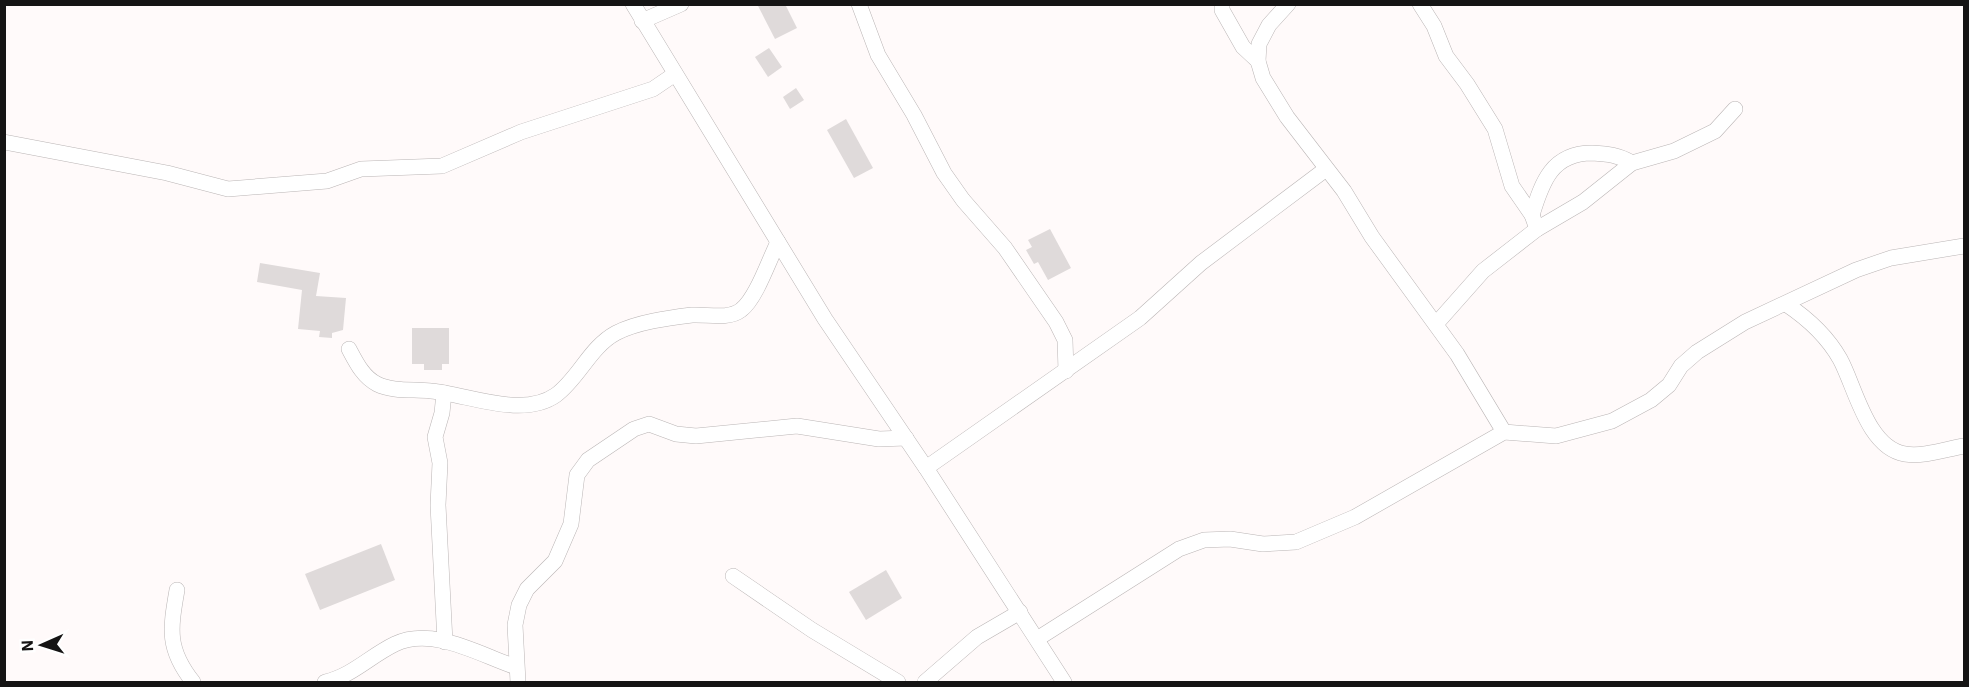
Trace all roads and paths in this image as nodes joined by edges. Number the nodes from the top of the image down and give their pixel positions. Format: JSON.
{"nodes":[{"id":1,"x":633,"y":4,"type":"edge"},
{"id":2,"x":681,"y":4,"type":"edge"},
{"id":3,"x":859,"y":4,"type":"edge"},
{"id":4,"x":1222,"y":4,"type":"edge"},
{"id":5,"x":1288,"y":4,"type":"edge"},
{"id":6,"x":1420,"y":4,"type":"edge"},
{"id":7,"x":642,"y":21,"type":"junction"},
{"id":8,"x":1258,"y":61,"type":"junction"},
{"id":9,"x":675,"y":74,"type":"junction"},
{"id":10,"x":1735,"y":109,"type":"dead end"},
{"id":11,"x":4,"y":142,"type":"edge"},
{"id":12,"x":1632,"y":163,"type":"junction"},
{"id":13,"x":1326,"y":169,"type":"junction"},
{"id":14,"x":1534,"y":222,"type":"junction"},
{"id":15,"x":778,"y":242,"type":"junction"},
{"id":16,"x":1965,"y":246,"type":"edge"},
{"id":17,"x":1785,"y":304,"type":"junction"},
{"id":18,"x":1436,"y":324,"type":"junction"},
{"id":19,"x":348,"y":349,"type":"dead end"},
{"id":20,"x":1066,"y":371,"type":"junction"},
{"id":21,"x":444,"y":393,"type":"junction"},
{"id":22,"x":460,"y":398,"type":"junction"},
{"id":23,"x":442,"y":413,"type":"junction"},
{"id":24,"x":1504,"y":432,"type":"junction"},
{"id":25,"x":906,"y":438,"type":"junction"},
{"id":26,"x":1965,"y":446,"type":"edge"},
{"id":27,"x":926,"y":468,"type":"junction"},
{"id":28,"x":733,"y":576,"type":"dead end"},
{"id":29,"x":177,"y":590,"type":"dead end"},
{"id":30,"x":1020,"y":612,"type":"junction"},
{"id":31,"x":1037,"y":639,"type":"junction"},
{"id":32,"x":445,"y":642,"type":"junction"},
{"id":33,"x":517,"y":675,"type":"edge"},
{"id":34,"x":193,"y":682,"type":"edge"},
{"id":35,"x":325,"y":682,"type":"edge"},
{"id":36,"x":898,"y":682,"type":"edge"},
{"id":37,"x":924,"y":682,"type":"edge"},
{"id":38,"x":1064,"y":682,"type":"edge"}],
"edges":[{"from":1,"to":7,"type":"street"},
{"from":2,"to":7,"type":"street"},
{"from":3,"to":20,"type":"street"},
{"from":4,"to":8,"type":"street"},
{"from":5,"to":8,"type":"street"},
{"from":6,"to":14,"type":"street"},
{"from":7,"to":9,"type":"street"},
{"from":8,"to":13,"type":"street"},
{"from":9,"to":11,"type":"street"},
{"from":9,"to":15,"type":"street"},
{"from":10,"to":12,"type":"street"},
{"from":12,"to":14,"type":"street"},
{"from":12,"to":14,"type":"street"},
{"from":13,"to":18,"type":"street"},
{"from":13,"to":20,"type":"street"},
{"from":14,"to":18,"type":"street"},
{"from":15,"to":22,"type":"street"},
{"from":15,"to":25,"type":"street"},
{"from":16,"to":17,"type":"street"},
{"from":17,"to":24,"type":"street"},
{"from":17,"to":26,"type":"street"},
{"from":18,"to":24,"type":"street"},
{"from":19,"to":21,"type":"street"},
{"from":20,"to":27,"type":"street"},
{"from":21,"to":22,"type":"street"},
{"from":21,"to":23,"type":"street"},
{"from":22,"to":23,"type":"street"},
{"from":23,"to":32,"type":"street"},
{"from":24,"to":31,"type":"street"},
{"from":25,"to":27,"type":"street"},
{"from":25,"to":33,"type":"street"},
{"from":27,"to":30,"type":"street"},
{"from":28,"to":36,"type":"street"},
{"from":29,"to":34,"type":"street"},
{"from":30,"to":31,"type":"street"},
{"from":30,"to":37,"type":"street"},
{"from":31,"to":38,"type":"street"},
{"from":32,"to":33,"type":"street"},
{"from":32,"to":35,"type":"street"}]}
